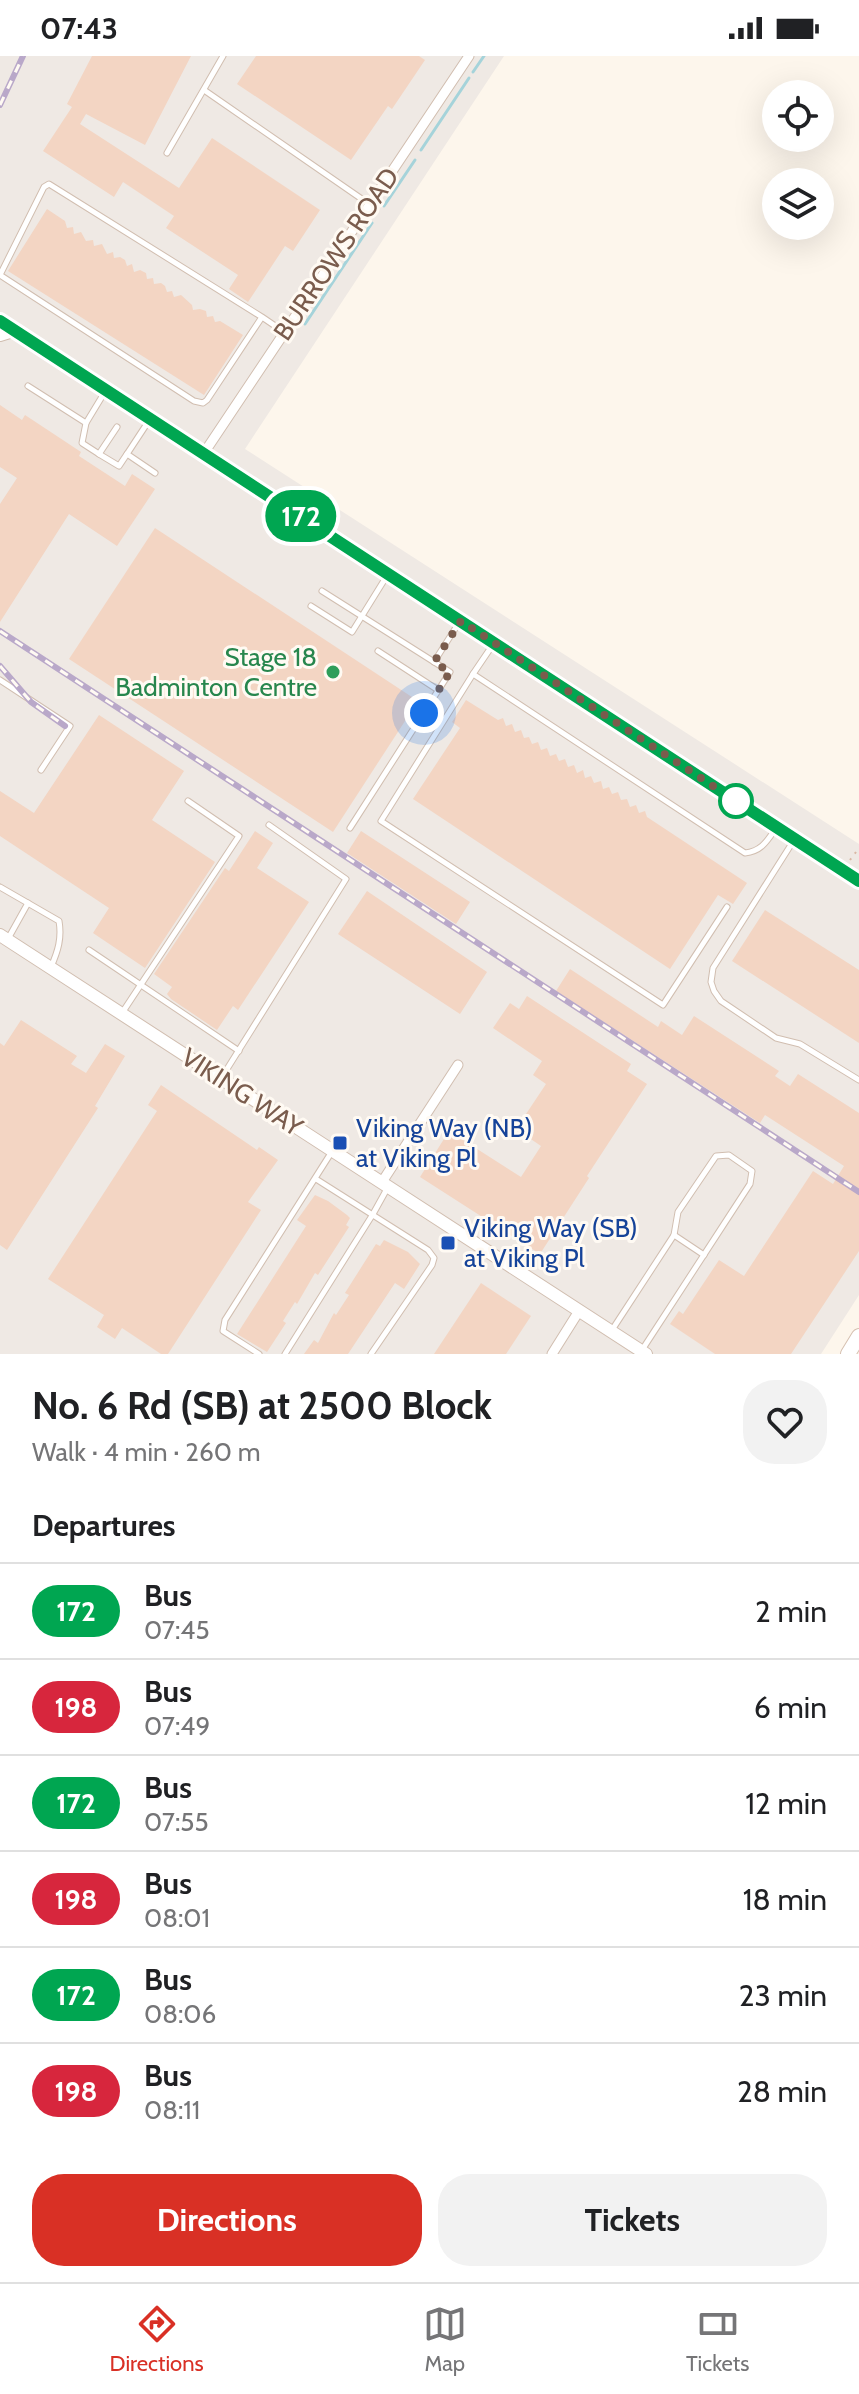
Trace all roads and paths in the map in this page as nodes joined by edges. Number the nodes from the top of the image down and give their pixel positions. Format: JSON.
{"nodes":[{"id":1,"x":223,"y":56,"type":"edge"},
{"id":2,"x":469,"y":56,"type":"edge"},
{"id":3,"x":204,"y":90,"type":"junction"},
{"id":4,"x":167,"y":153,"type":"dead end"},
{"id":5,"x":370,"y":205,"type":"junction"},
{"id":6,"x":262,"y":317,"type":"junction"},
{"id":7,"x":0,"y":321,"type":"edge"},
{"id":8,"x":16,"y":330,"type":"junction"},
{"id":9,"x":284,"y":332,"type":"junction"},
{"id":10,"x":0,"y":335,"type":"edge"},
{"id":11,"x":28,"y":386,"type":"dead end"},
{"id":12,"x":107,"y":390,"type":"junction"},
{"id":13,"x":151,"y":418,"type":"junction"},
{"id":14,"x":86,"y":423,"type":"junction"},
{"id":15,"x":117,"y":427,"type":"dead end"},
{"id":16,"x":204,"y":453,"type":"junction"},
{"id":17,"x":99,"y":454,"type":"junction"},
{"id":18,"x":127,"y":454,"type":"junction"},
{"id":19,"x":155,"y":473,"type":"dead end"},
{"id":20,"x":389,"y":573,"type":"junction"},
{"id":21,"x":322,"y":591,"type":"dead end"},
{"id":22,"x":311,"y":606,"type":"dead end"},
{"id":23,"x":362,"y":616,"type":"junction"},
{"id":24,"x":461,"y":621,"type":"junction"},
{"id":25,"x":494,"y":642,"type":"junction"},
{"id":26,"x":378,"y":651,"type":"dead end"},
{"id":27,"x":434,"y":662,"type":"junction"},
{"id":28,"x":473,"y":674,"type":"junction"},
{"id":29,"x":0,"y":680,"type":"edge"},
{"id":30,"x":438,"y":690,"type":"junction"},
{"id":31,"x":41,"y":770,"type":"dead end"},
{"id":32,"x":188,"y":801,"type":"dead end"},
{"id":33,"x":269,"y":825,"type":"dead end"},
{"id":34,"x":776,"y":827,"type":"junction"},
{"id":35,"x":350,"y":828,"type":"dead end"},
{"id":36,"x":795,"y":839,"type":"junction"},
{"id":37,"x":859,"y":848,"type":"edge"},
{"id":38,"x":842,"y":870,"type":"junction"},
{"id":39,"x":859,"y":881,"type":"edge"},
{"id":40,"x":0,"y":887,"type":"edge"},
{"id":41,"x":28,"y":903,"type":"junction"},
{"id":42,"x":727,"y":907,"type":"dead end"},
{"id":43,"x":4,"y":937,"type":"edge"},
{"id":44,"x":89,"y":950,"type":"dead end"},
{"id":45,"x":51,"y":968,"type":"junction"},
{"id":46,"x":141,"y":985,"type":"junction"},
{"id":47,"x":121,"y":1014,"type":"junction"},
{"id":48,"x":239,"y":1051,"type":"junction"},
{"id":49,"x":458,"y":1065,"type":"dead end"},
{"id":50,"x":221,"y":1078,"type":"junction"},
{"id":51,"x":859,"y":1080,"type":"edge"},
{"id":52,"x":333,"y":1150,"type":"junction"},
{"id":53,"x":316,"y":1179,"type":"junction"},
{"id":54,"x":385,"y":1184,"type":"junction"},
{"id":55,"x":373,"y":1214,"type":"junction"},
{"id":56,"x":674,"y":1235,"type":"junction"},
{"id":57,"x":704,"y":1255,"type":"junction"},
{"id":58,"x":579,"y":1311,"type":"junction"},
{"id":59,"x":611,"y":1331,"type":"junction"},
{"id":60,"x":859,"y":1336,"type":"edge"},
{"id":61,"x":643,"y":1352,"type":"edge"},
{"id":62,"x":259,"y":1354,"type":"edge"},
{"id":63,"x":285,"y":1354,"type":"edge"},
{"id":64,"x":371,"y":1354,"type":"edge"},
{"id":65,"x":552,"y":1354,"type":"edge"},
{"id":66,"x":848,"y":1354,"type":"edge"}],
"edges":[{"from":1,"to":3,"type":"lane"},
{"from":2,"to":5,"type":"street","name":"BURROWS ROAD"},
{"from":3,"to":4,"type":"lane"},
{"from":3,"to":5,"type":"lane"},
{"from":5,"to":9,"type":"street","name":"BURROWS ROAD"},
{"from":6,"to":6,"type":"lane"},
{"from":6,"to":9,"type":"lane"},
{"from":7,"to":8,"type":"street"},
{"from":8,"to":10,"type":"street"},
{"from":8,"to":12,"type":"street"},
{"from":9,"to":16,"type":"street","name":"BURROWS ROAD"},
{"from":11,"to":14,"type":"lane"},
{"from":12,"to":13,"type":"street"},
{"from":12,"to":14,"type":"lane"},
{"from":13,"to":16,"type":"street"},
{"from":13,"to":18,"type":"lane"},
{"from":14,"to":17,"type":"lane"},
{"from":15,"to":17,"type":"lane"},
{"from":16,"to":20,"type":"street"},
{"from":17,"to":18,"type":"lane"},
{"from":18,"to":19,"type":"lane"},
{"from":20,"to":23,"type":"lane"},
{"from":20,"to":24,"type":"street"},
{"from":21,"to":23,"type":"lane"},
{"from":22,"to":23,"type":"lane"},
{"from":23,"to":27,"type":"lane"},
{"from":24,"to":25,"type":"street"},
{"from":24,"to":27,"type":"lane"},
{"from":25,"to":28,"type":"lane"},
{"from":25,"to":34,"type":"street"},
{"from":26,"to":30,"type":"lane"},
{"from":27,"to":30,"type":"lane"},
{"from":28,"to":34,"type":"lane"},
{"from":28,"to":42,"type":"lane"},
{"from":29,"to":31,"type":"lane"},
{"from":30,"to":35,"type":"lane"},
{"from":32,"to":46,"type":"lane"},
{"from":33,"to":48,"type":"lane"},
{"from":34,"to":36,"type":"street"},
{"from":36,"to":38,"type":"street"},
{"from":36,"to":51,"type":"lane"},
{"from":37,"to":38,"type":"path"},
{"from":38,"to":39,"type":"street"},
{"from":40,"to":41,"type":"lane"},
{"from":41,"to":43,"type":"lane"},
{"from":41,"to":45,"type":"lane"},
{"from":43,"to":45,"type":"street","name":"VIKING WAY"},
{"from":44,"to":46,"type":"lane"},
{"from":45,"to":47,"type":"street","name":"VIKING WAY"},
{"from":46,"to":47,"type":"lane"},
{"from":46,"to":48,"type":"lane"},
{"from":47,"to":50,"type":"street","name":"VIKING WAY"},
{"from":48,"to":50,"type":"lane"},
{"from":49,"to":54,"type":"street"},
{"from":50,"to":52,"type":"street","name":"VIKING WAY"},
{"from":52,"to":53,"type":"lane"},
{"from":52,"to":54,"type":"street","name":"VIKING WAY"},
{"from":53,"to":55,"type":"lane"},
{"from":53,"to":62,"type":"lane"},
{"from":54,"to":55,"type":"lane"},
{"from":54,"to":58,"type":"street","name":"VIKING WAY"},
{"from":55,"to":63,"type":"lane"},
{"from":55,"to":64,"type":"lane"},
{"from":56,"to":57,"type":"lane"},
{"from":56,"to":57,"type":"lane"},
{"from":56,"to":59,"type":"lane"},
{"from":57,"to":61,"type":"lane"},
{"from":58,"to":59,"type":"street","name":"VIKING WAY"},
{"from":58,"to":65,"type":"street"},
{"from":59,"to":61,"type":"street","name":"VIKING WAY"},
{"from":60,"to":66,"type":"main road"}]}
